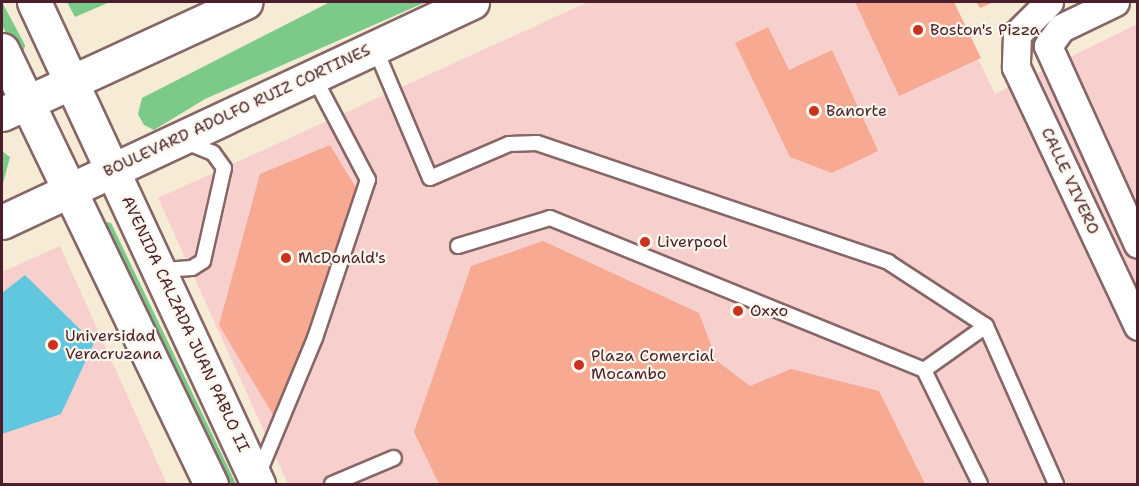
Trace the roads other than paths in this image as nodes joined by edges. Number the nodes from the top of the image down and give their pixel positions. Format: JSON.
{"nodes":[{"id":1,"x":34,"y":2,"type":"edge"},
{"id":2,"x":246,"y":2,"type":"edge"},
{"id":3,"x":472,"y":2,"type":"edge"},
{"id":4,"x":1049,"y":2,"type":"edge"},
{"id":5,"x":1115,"y":2,"type":"edge"},
{"id":6,"x":374,"y":46,"type":"junction"},
{"id":7,"x":2,"y":50,"type":"edge"},
{"id":8,"x":314,"y":77,"type":"junction"},
{"id":9,"x":71,"y":82,"type":"junction"},
{"id":10,"x":14,"y":108,"type":"edge"},
{"id":11,"x":178,"y":140,"type":"junction"},
{"id":12,"x":114,"y":169,"type":"junction"},
{"id":13,"x":70,"y":190,"type":"junction"},
{"id":14,"x":2,"y":222,"type":"edge"},
{"id":15,"x":1137,"y":244,"type":"edge"},
{"id":16,"x":458,"y":246,"type":"dead end"},
{"id":17,"x":162,"y":270,"type":"junction"},
{"id":18,"x":1128,"y":283,"type":"edge"},
{"id":19,"x":986,"y":326,"type":"junction"},
{"id":20,"x":1137,"y":326,"type":"edge"},
{"id":21,"x":924,"y":370,"type":"junction"},
{"id":22,"x":394,"y":458,"type":"dead end"},
{"id":23,"x":257,"y":482,"type":"edge"},
{"id":24,"x":211,"y":484,"type":"edge"},
{"id":25,"x":332,"y":484,"type":"edge"},
{"id":26,"x":980,"y":484,"type":"edge"},
{"id":27,"x":1056,"y":484,"type":"edge"}],
"edges":[{"from":1,"to":9,"type":"main road","name":"AVENIDA CALZADA JUAN PABLO II"},
{"from":2,"to":9,"type":"main road"},
{"from":3,"to":6,"type":"main road","name":"BOULEVARD ADOLFO RUIZ CORTINES"},
{"from":4,"to":18,"type":"street","name":"CALLE VIVERO"},
{"from":5,"to":15,"type":"street"},
{"from":6,"to":8,"type":"main road","name":"BOULEVARD ADOLFO RUIZ CORTINES"},
{"from":6,"to":19,"type":"lane"},
{"from":7,"to":10,"type":"main road"},
{"from":8,"to":11,"type":"main road","name":"BOULEVARD ADOLFO RUIZ CORTINES"},
{"from":8,"to":23,"type":"lane"},
{"from":9,"to":10,"type":"main road"},
{"from":9,"to":12,"type":"main road","name":"AVENIDA CALZADA JUAN PABLO II"},
{"from":10,"to":13,"type":"main road"},
{"from":11,"to":12,"type":"main road","name":"BOULEVARD ADOLFO RUIZ CORTINES"},
{"from":11,"to":17,"type":"lane"},
{"from":12,"to":13,"type":"main road","name":"BOULEVARD ADOLFO RUIZ CORTINES"},
{"from":12,"to":17,"type":"main road","name":"AVENIDA CALZADA JUAN PABLO II"},
{"from":13,"to":14,"type":"main road","name":"BOULEVARD ADOLFO RUIZ CORTINES"},
{"from":13,"to":24,"type":"main road"},
{"from":16,"to":21,"type":"lane"},
{"from":17,"to":23,"type":"main road","name":"AVENIDA CALZADA JUAN PABLO II"},
{"from":18,"to":20,"type":"street","name":"CALLE VIVERO"},
{"from":19,"to":21,"type":"lane"},
{"from":19,"to":27,"type":"lane"},
{"from":21,"to":26,"type":"lane"},
{"from":22,"to":25,"type":"lane"}]}
